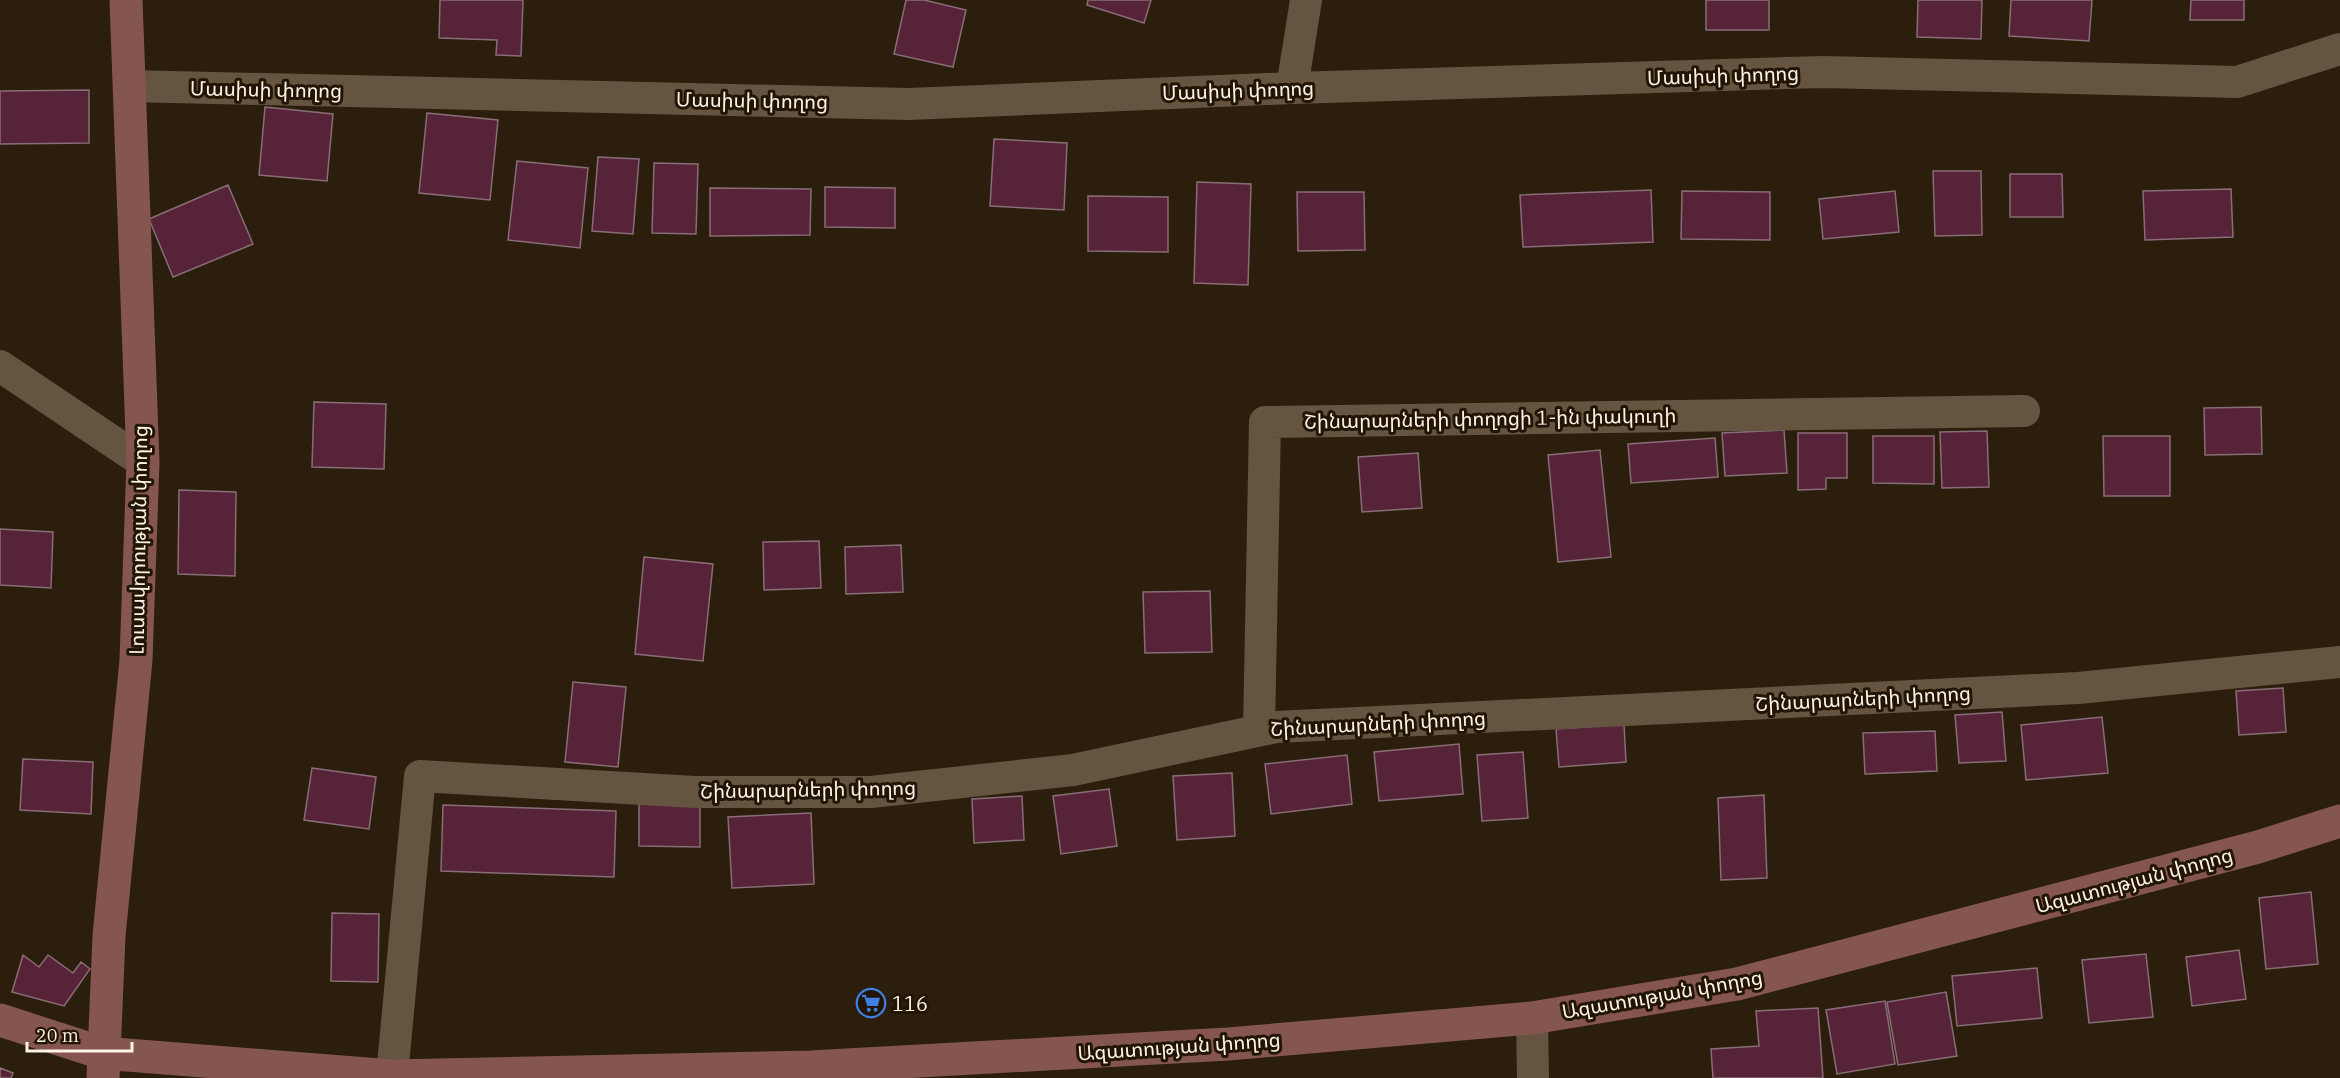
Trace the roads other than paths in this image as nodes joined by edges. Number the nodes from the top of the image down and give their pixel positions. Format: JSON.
{"nodes":[{"id":1,"x":126,"y":0,"type":"edge"},
{"id":2,"x":1306,"y":0,"type":"edge"},
{"id":3,"x":2340,"y":49,"type":"edge"},
{"id":4,"x":130,"y":86,"type":"junction"},
{"id":5,"x":1292,"y":88,"type":"junction"},
{"id":6,"x":0,"y":366,"type":"edge"},
{"id":7,"x":2024,"y":411,"type":"dead end"},
{"id":8,"x":143,"y":462,"type":"junction"},
{"id":9,"x":2340,"y":662,"type":"edge"},
{"id":10,"x":1259,"y":730,"type":"junction"},
{"id":11,"x":2340,"y":821,"type":"edge"},
{"id":12,"x":1532,"y":1018,"type":"junction"},
{"id":13,"x":0,"y":1020,"type":"edge"},
{"id":14,"x":102,"y":1065,"type":"edge"},
{"id":15,"x":392,"y":1076,"type":"junction"},
{"id":16,"x":1533,"y":1078,"type":"edge"}],
"edges":[{"from":1,"to":4,"type":"street","name":"Լուսավորության փողոց"},
{"from":2,"to":5,"type":"street"},
{"from":3,"to":5,"type":"street","name":"Մասիսի փողոց"},
{"from":4,"to":5,"type":"street","name":"Մասիսի փողոց"},
{"from":4,"to":8,"type":"street","name":"Լուսավորության փողոց"},
{"from":6,"to":8,"type":"street"},
{"from":7,"to":10,"type":"street","name":"Շինարարների փողոցի 1-ին փակուղի"},
{"from":8,"to":14,"type":"street","name":"Լուսավորության փողոց"},
{"from":9,"to":10,"type":"street","name":"Շինարարների փողոց"},
{"from":10,"to":15,"type":"street","name":"Շինարարների փողոց"},
{"from":11,"to":12,"type":"street","name":"Ազատության փողոց"},
{"from":12,"to":15,"type":"street","name":"Ազատության փողոց"},
{"from":12,"to":16,"type":"street"},
{"from":13,"to":14,"type":"street","name":"Ազատության փողոց"},
{"from":14,"to":15,"type":"street","name":"Ազատության փողոց"}]}
